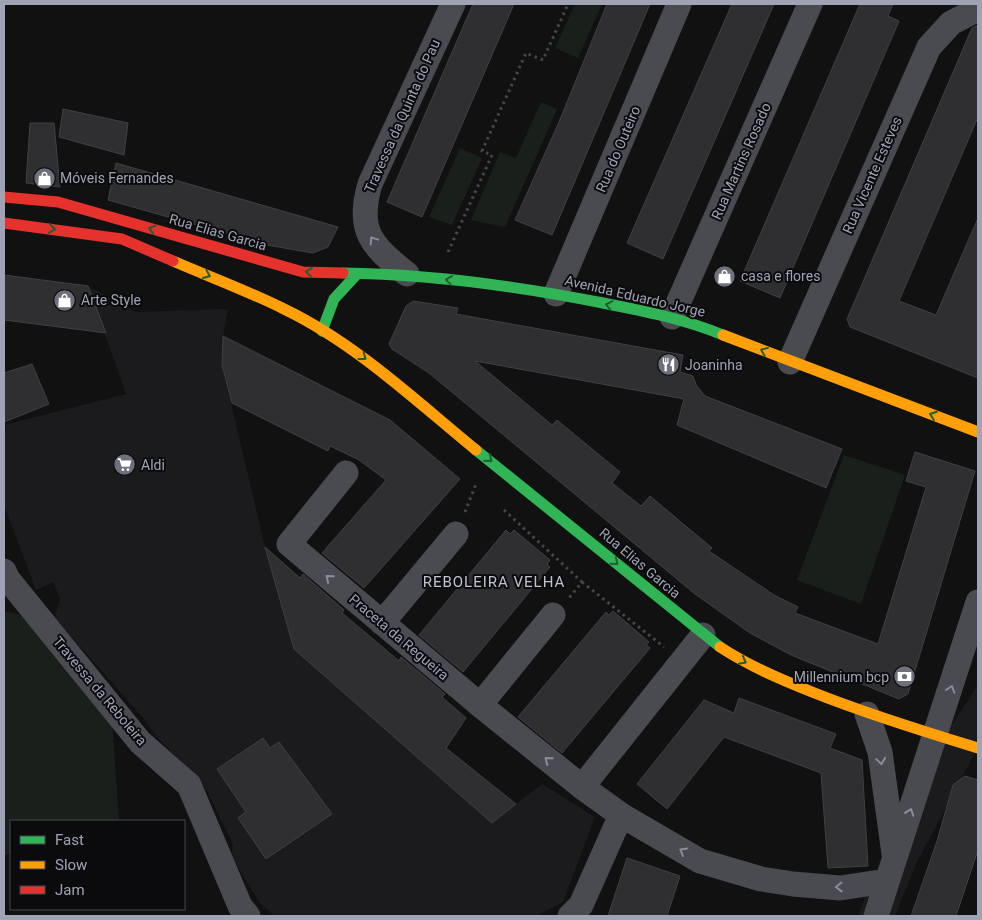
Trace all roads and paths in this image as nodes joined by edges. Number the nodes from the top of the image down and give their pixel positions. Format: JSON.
{"nodes":[{"id":1,"x":452,"y":4,"type":"edge"},
{"id":2,"x":568,"y":4,"type":"edge"},
{"id":3,"x":679,"y":4,"type":"edge"},
{"id":4,"x":810,"y":4,"type":"edge"},
{"id":5,"x":978,"y":9,"type":"edge"},
{"id":6,"x":4,"y":197,"type":"edge"},
{"id":7,"x":4,"y":223,"type":"edge"},
{"id":8,"x":357,"y":274,"type":"junction"},
{"id":9,"x":407,"y":274,"type":"junction"},
{"id":10,"x":436,"y":279,"type":"junction"},
{"id":11,"x":556,"y":294,"type":"junction"},
{"id":12,"x":672,"y":317,"type":"junction"},
{"id":13,"x":322,"y":331,"type":"junction"},
{"id":14,"x":790,"y":362,"type":"junction"},
{"id":15,"x":978,"y":432,"type":"edge"},
{"id":16,"x":494,"y":463,"type":"junction"},
{"id":17,"x":346,"y":472,"type":"dead end"},
{"id":18,"x":484,"y":491,"type":"dead end"},
{"id":19,"x":498,"y":504,"type":"dead end"},
{"id":20,"x":456,"y":534,"type":"dead end"},
{"id":21,"x":4,"y":571,"type":"edge"},
{"id":22,"x":582,"y":582,"type":"junction"},
{"id":23,"x":978,"y":602,"type":"edge"},
{"id":24,"x":554,"y":615,"type":"joint"},
{"id":25,"x":382,"y":623,"type":"junction"},
{"id":26,"x":703,"y":635,"type":"junction"},
{"id":27,"x":682,"y":661,"type":"junction"},
{"id":28,"x":480,"y":705,"type":"junction"},
{"id":29,"x":867,"y":714,"type":"junction"},
{"id":30,"x":936,"y":735,"type":"junction"},
{"id":31,"x":978,"y":748,"type":"edge"},
{"id":32,"x":582,"y":787,"type":"junction"},
{"id":33,"x":621,"y":814,"type":"junction"},
{"id":34,"x":891,"y":870,"type":"junction"},
{"id":35,"x":248,"y":916,"type":"edge"},
{"id":36,"x":570,"y":916,"type":"edge"},
{"id":37,"x":876,"y":916,"type":"edge"}],
"edges":[{"from":9,"to":1,"type":"street","name":"Travessa da Quinta do Pau","one_way":true},
{"from":2,"to":10,"type":"path"},
{"from":3,"to":11,"type":"street","name":"Rua do Outeiro"},
{"from":4,"to":12,"type":"street","name":"Rua Martins Rosado"},
{"from":5,"to":14,"type":"street","name":"Rua Vicente Esteves"},
{"from":8,"to":6,"type":"main road","name":"Rua Elias Garcia","one_way":true},
{"from":7,"to":13,"type":"main road","name":"Rua Elias Garcia","one_way":true},
{"from":8,"to":9,"type":"main road","name":"Avenida Eduardo Jorge"},
{"from":8,"to":13,"type":"main road"},
{"from":9,"to":10,"type":"main road","name":"Avenida Eduardo Jorge"},
{"from":11,"to":10,"type":"main road","name":"Avenida Eduardo Jorge","one_way":true},
{"from":12,"to":11,"type":"main road","name":"Avenida Eduardo Jorge","one_way":true},
{"from":14,"to":12,"type":"main road","name":"Avenida Eduardo Jorge","one_way":true},
{"from":13,"to":16,"type":"main road","name":"Rua Elias Garcia","one_way":true},
{"from":15,"to":14,"type":"main road","name":"Avenida Eduardo Jorge","one_way":true},
{"from":16,"to":18,"type":"path"},
{"from":16,"to":26,"type":"main road","name":"Rua Elias Garcia","one_way":true},
{"from":25,"to":17,"type":"street","name":"Praceta da Regueira","one_way":true},
{"from":19,"to":22,"type":"path"},
{"from":20,"to":25,"type":"street"},
{"from":21,"to":35,"type":"street","name":"Travessa da Reboleira"},
{"from":22,"to":24,"type":"path"},
{"from":22,"to":27,"type":"path"},
{"from":30,"to":23,"type":"street","one_way":true},
{"from":24,"to":28,"type":"street"},
{"from":25,"to":28,"type":"street","name":"Praceta da Regueira"},
{"from":26,"to":27,"type":"street"},
{"from":26,"to":29,"type":"main road","name":"Rua Elias Garcia","one_way":true},
{"from":27,"to":32,"type":"street"},
{"from":32,"to":28,"type":"street","name":"Praceta da Regueira","one_way":true},
{"from":29,"to":30,"type":"main road","name":"Rua Elias Garcia"},
{"from":29,"to":34,"type":"street","one_way":true},
{"from":30,"to":31,"type":"main road","name":"Rua Elias Garcia"},
{"from":34,"to":30,"type":"street","one_way":true},
{"from":32,"to":33,"type":"street","name":"Praceta da Regueira"},
{"from":34,"to":33,"type":"street","name":"Praceta da Regueira","one_way":true},
{"from":33,"to":36,"type":"street"},
{"from":34,"to":37,"type":"street"}]}
